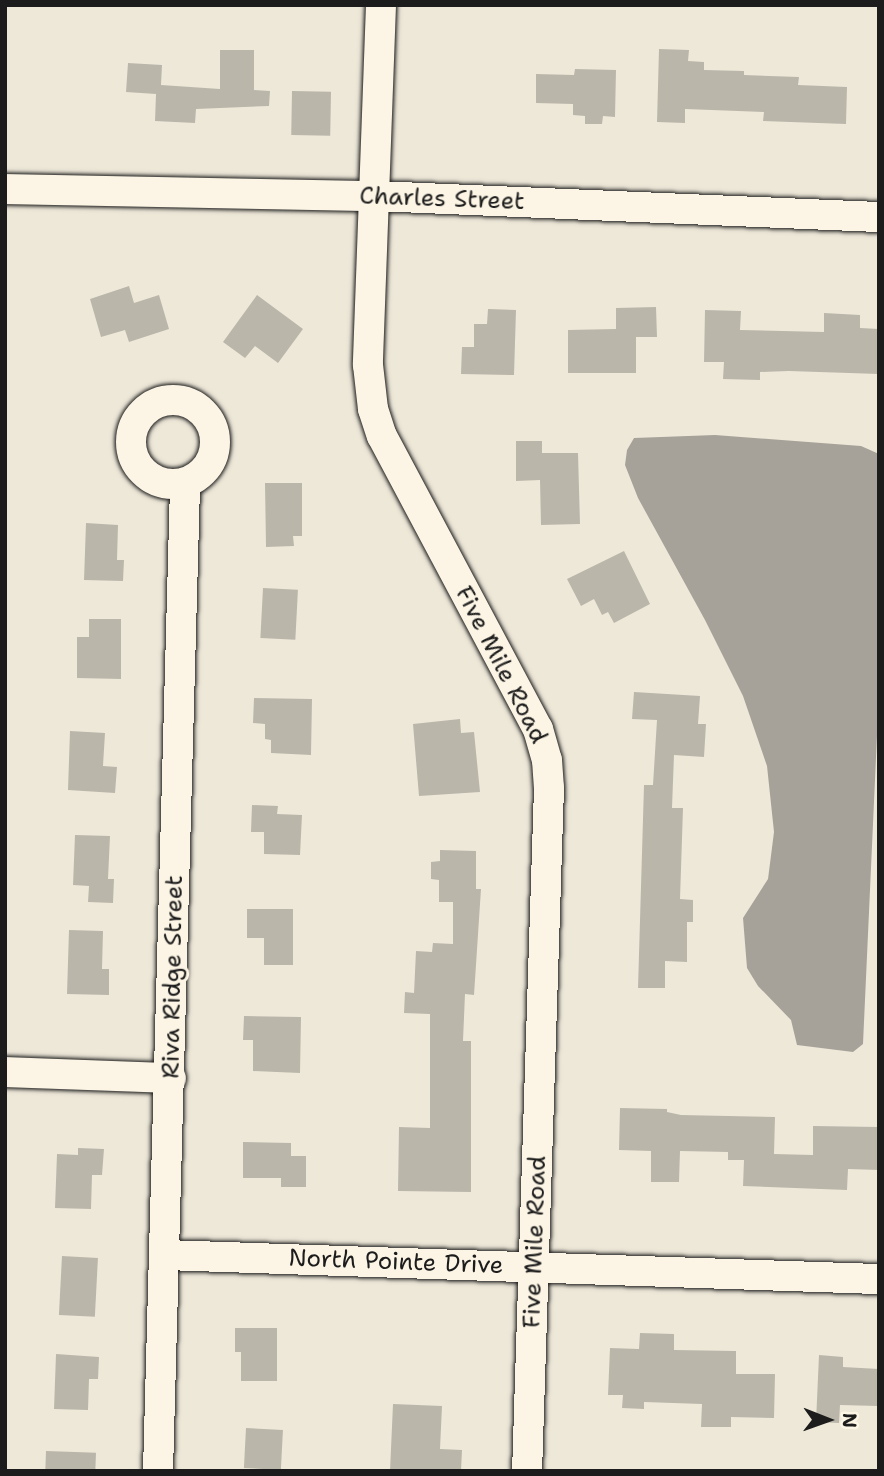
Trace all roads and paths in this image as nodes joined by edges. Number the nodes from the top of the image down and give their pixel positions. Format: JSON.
{"nodes":[{"id":1,"x":381,"y":5,"type":"edge"},
{"id":2,"x":5,"y":188,"type":"edge"},
{"id":3,"x":375,"y":196,"type":"junction"},
{"id":4,"x":879,"y":217,"type":"edge"},
{"id":5,"x":185,"y":483,"type":"dead end"},
{"id":6,"x":5,"y":1072,"type":"edge"},
{"id":7,"x":171,"y":1078,"type":"junction"},
{"id":8,"x":165,"y":1255,"type":"junction"},
{"id":9,"x":534,"y":1267,"type":"junction"},
{"id":10,"x":879,"y":1279,"type":"edge"},
{"id":11,"x":158,"y":1471,"type":"edge"},
{"id":12,"x":527,"y":1471,"type":"edge"}],
"edges":[{"from":1,"to":3,"type":"street","name":"Five Mile Road"},
{"from":2,"to":3,"type":"street","name":"Charles Street"},
{"from":3,"to":4,"type":"street","name":"Charles Street"},
{"from":3,"to":9,"type":"street","name":"Five Mile Road"},
{"from":5,"to":7,"type":"street","name":"Riva Ridge Street"},
{"from":6,"to":7,"type":"street"},
{"from":7,"to":8,"type":"street","name":"Riva Ridge Street"},
{"from":8,"to":9,"type":"street","name":"North Pointe Drive"},
{"from":8,"to":11,"type":"street","name":"Riva Ridge Street"},
{"from":9,"to":10,"type":"street","name":"North Pointe Drive"},
{"from":9,"to":12,"type":"street","name":"Five Mile Road"}]}
